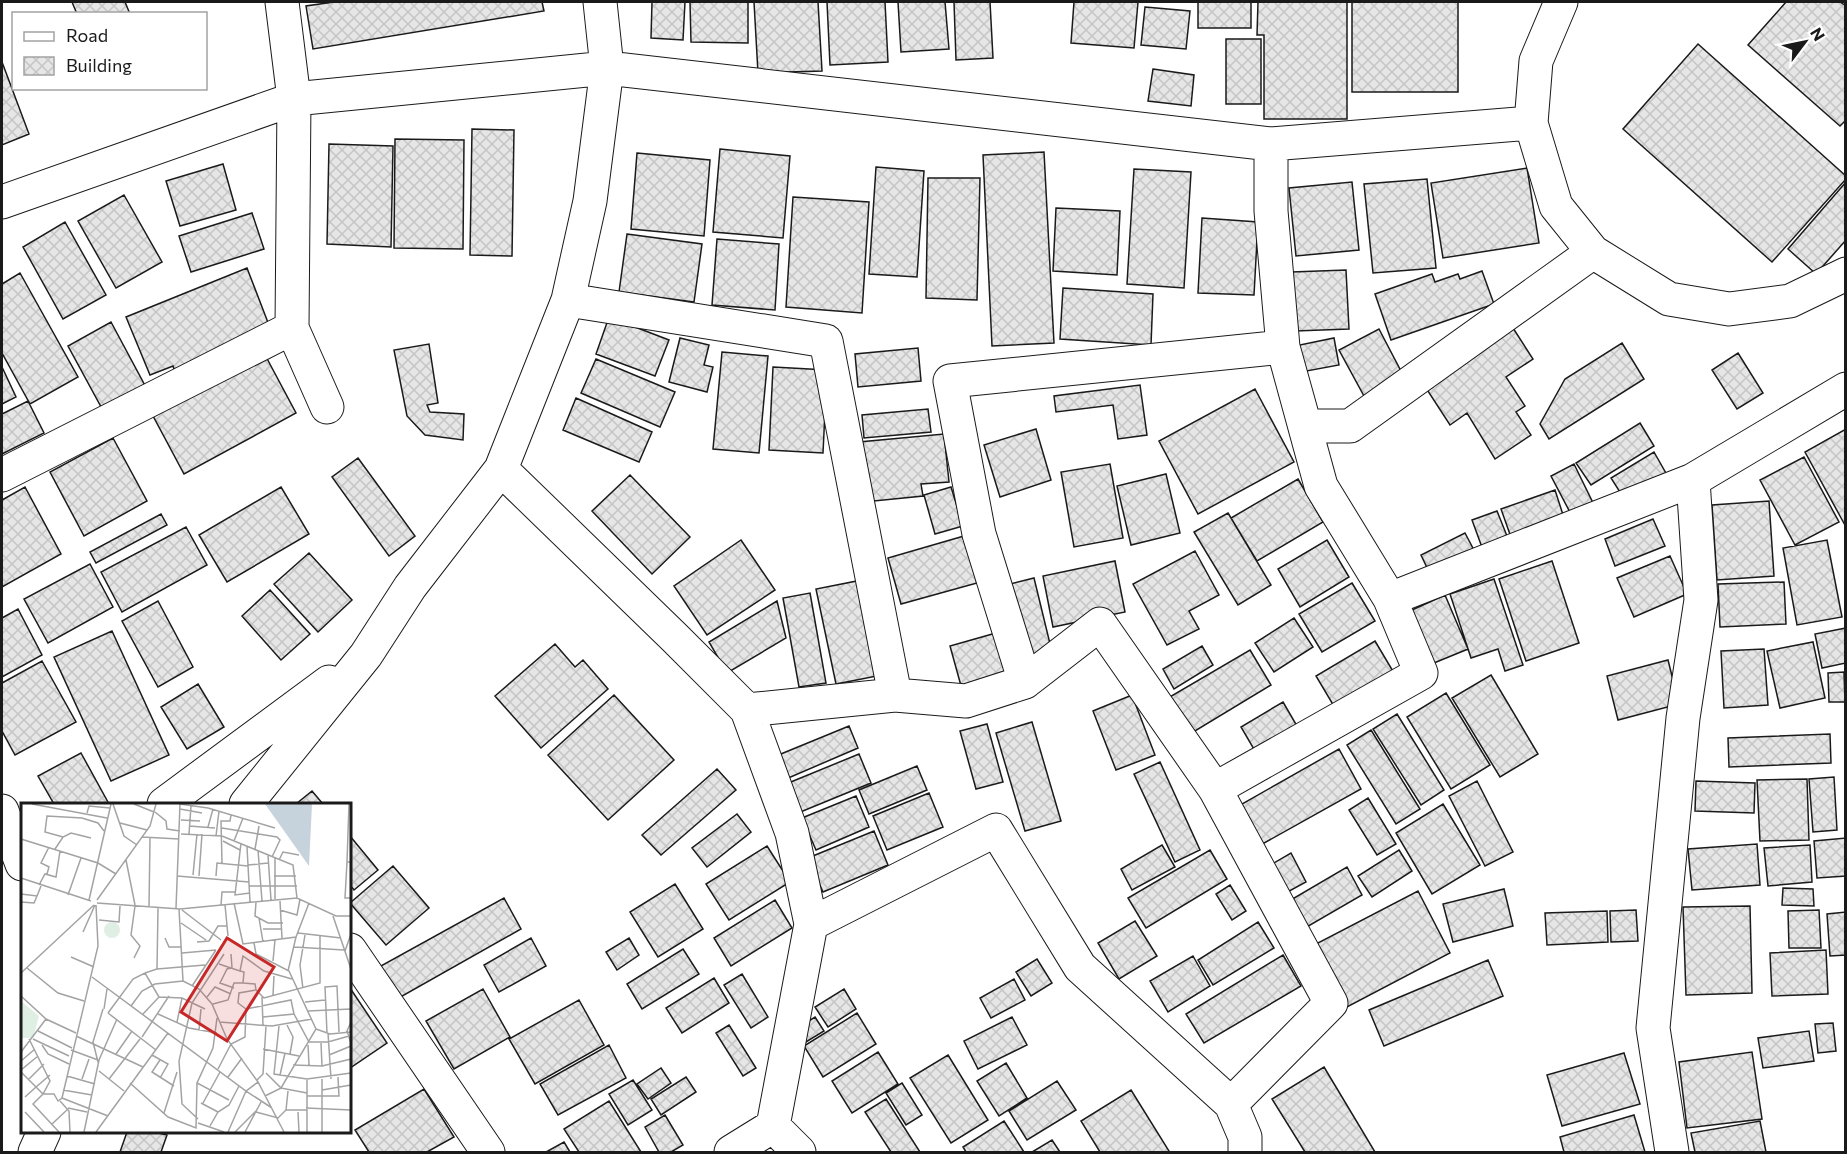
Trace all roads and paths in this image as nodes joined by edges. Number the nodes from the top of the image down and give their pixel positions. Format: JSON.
{"nodes":[{"id":1,"x":282,"y":2,"type":"edge"},
{"id":2,"x":600,"y":2,"type":"edge"},
{"id":3,"x":1560,"y":2,"type":"edge"},
{"id":4,"x":608,"y":68,"type":"junction"},
{"id":5,"x":294,"y":99,"type":"junction"},
{"id":6,"x":1531,"y":123,"type":"junction"},
{"id":7,"x":1272,"y":144,"type":"junction"},
{"id":8,"x":2,"y":202,"type":"edge"},
{"id":9,"x":1593,"y":252,"type":"junction"},
{"id":10,"x":1845,"y":274,"type":"edge"},
{"id":11,"x":568,"y":300,"type":"junction"},
{"id":12,"x":292,"y":328,"type":"junction"},
{"id":13,"x":1283,"y":347,"type":"junction"},
{"id":14,"x":1845,"y":390,"type":"edge"},
{"id":15,"x":327,"y":407,"type":"dead end"},
{"id":16,"x":501,"y":469,"type":"junction"},
{"id":17,"x":2,"y":475,"type":"edge"},
{"id":18,"x":1693,"y":480,"type":"junction"},
{"id":19,"x":1390,"y":599,"type":"junction"},
{"id":20,"x":366,"y":655,"type":"junction"},
{"id":21,"x":1025,"y":682,"type":"junction"},
{"id":22,"x":895,"y":695,"type":"junction"},
{"id":23,"x":747,"y":710,"type":"junction"},
{"id":24,"x":1215,"y":789,"type":"junction"},
{"id":25,"x":165,"y":803,"type":"edge"},
{"id":26,"x":249,"y":803,"type":"edge"},
{"id":27,"x":2,"y":811,"type":"edge"},
{"id":28,"x":21,"y":861,"type":"edge"},
{"id":29,"x":21,"y":876,"type":"edge"},
{"id":30,"x":2,"y":882,"type":"edge"},
{"id":31,"x":810,"y":924,"type":"junction"},
{"id":32,"x":351,"y":951,"type":"edge"},
{"id":33,"x":1231,"y":1104,"type":"junction"},
{"id":34,"x":773,"y":1126,"type":"junction"},
{"id":35,"x":43,"y":1133,"type":"edge"},
{"id":36,"x":35,"y":1152,"type":"edge"},
{"id":37,"x":488,"y":1152,"type":"edge"},
{"id":38,"x":731,"y":1152,"type":"edge"},
{"id":39,"x":799,"y":1152,"type":"edge"},
{"id":40,"x":1245,"y":1152,"type":"edge"},
{"id":41,"x":1672,"y":1152,"type":"edge"}],
"edges":[{"from":1,"to":5,"type":"street"},
{"from":2,"to":4,"type":"street"},
{"from":3,"to":6,"type":"street"},
{"from":4,"to":5,"type":"street"},
{"from":4,"to":7,"type":"street"},
{"from":4,"to":11,"type":"street"},
{"from":5,"to":8,"type":"street"},
{"from":5,"to":12,"type":"street"},
{"from":6,"to":7,"type":"street"},
{"from":6,"to":9,"type":"street"},
{"from":7,"to":13,"type":"street"},
{"from":9,"to":10,"type":"street"},
{"from":9,"to":13,"type":"street"},
{"from":11,"to":16,"type":"street"},
{"from":11,"to":22,"type":"street"},
{"from":12,"to":15,"type":"street"},
{"from":12,"to":17,"type":"street"},
{"from":13,"to":19,"type":"street"},
{"from":13,"to":21,"type":"street"},
{"from":14,"to":18,"type":"street"},
{"from":16,"to":20,"type":"street"},
{"from":16,"to":23,"type":"street"},
{"from":18,"to":19,"type":"street"},
{"from":18,"to":41,"type":"street"},
{"from":19,"to":24,"type":"street"},
{"from":20,"to":25,"type":"street"},
{"from":20,"to":26,"type":"street"},
{"from":21,"to":22,"type":"street"},
{"from":21,"to":24,"type":"street"},
{"from":22,"to":23,"type":"street"},
{"from":23,"to":31,"type":"street"},
{"from":24,"to":33,"type":"street"},
{"from":27,"to":28,"type":"street"},
{"from":29,"to":30,"type":"street"},
{"from":31,"to":33,"type":"street"},
{"from":31,"to":34,"type":"street"},
{"from":32,"to":37,"type":"street"},
{"from":33,"to":40,"type":"street"},
{"from":34,"to":38,"type":"street"},
{"from":34,"to":39,"type":"street"},
{"from":35,"to":36,"type":"street"}]}
